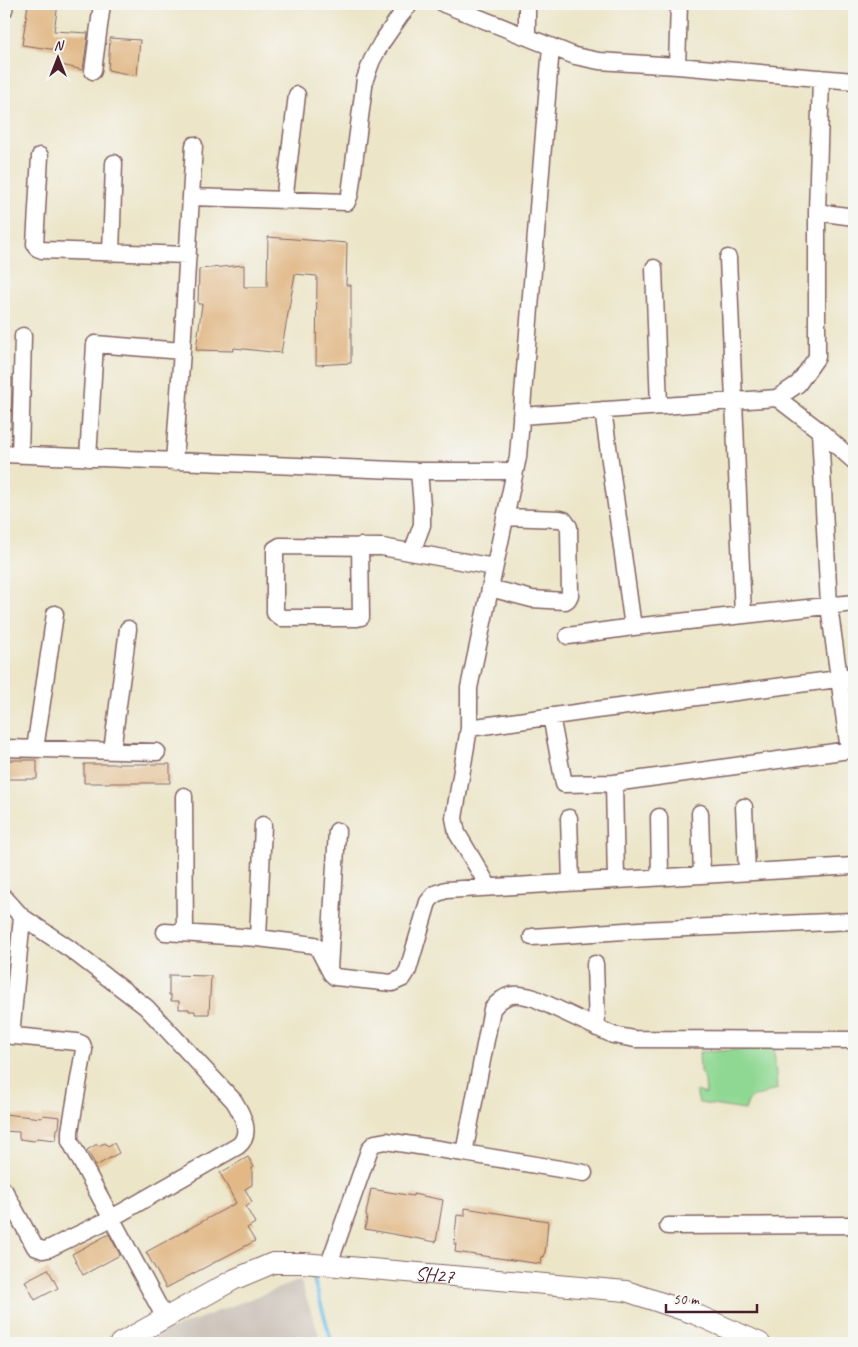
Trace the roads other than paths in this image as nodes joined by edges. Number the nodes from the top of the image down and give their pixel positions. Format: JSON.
{"nodes":[{"id":1,"x":5,"y":4,"type":"edge"},
{"id":2,"x":102,"y":4,"type":"edge"},
{"id":3,"x":410,"y":4,"type":"edge"},
{"id":4,"x":527,"y":4,"type":"edge"},
{"id":5,"x":679,"y":4,"type":"edge"},
{"id":6,"x":451,"y":5,"type":"edge"},
{"id":7,"x":4,"y":10,"type":"edge"},
{"id":8,"x":527,"y":37,"type":"junction"},
{"id":9,"x":551,"y":47,"type":"junction"},
{"id":10,"x":677,"y":66,"type":"junction"},
{"id":11,"x":93,"y":71,"type":"dead end"},
{"id":12,"x":821,"y":78,"type":"junction"},
{"id":13,"x":854,"y":81,"type":"edge"},
{"id":14,"x":297,"y":94,"type":"dead end"},
{"id":15,"x":194,"y":145,"type":"dead end"},
{"id":16,"x":40,"y":156,"type":"dead end"},
{"id":17,"x":114,"y":163,"type":"dead end"},
{"id":18,"x":191,"y":197,"type":"junction"},
{"id":19,"x":284,"y":201,"type":"junction"},
{"id":20,"x":817,"y":212,"type":"junction"},
{"id":21,"x":854,"y":217,"type":"edge"},
{"id":22,"x":111,"y":253,"type":"junction"},
{"id":23,"x":188,"y":255,"type":"junction"},
{"id":24,"x":728,"y":258,"type":"dead end"},
{"id":25,"x":654,"y":268,"type":"dead end"},
{"id":26,"x":23,"y":336,"type":"dead end"},
{"id":27,"x":182,"y":351,"type":"junction"},
{"id":28,"x":777,"y":398,"type":"junction"},
{"id":29,"x":734,"y":401,"type":"junction"},
{"id":30,"x":659,"y":406,"type":"junction"},
{"id":31,"x":602,"y":410,"type":"junction"},
{"id":32,"x":521,"y":416,"type":"junction"},
{"id":33,"x":820,"y":431,"type":"junction"},
{"id":34,"x":4,"y":454,"type":"edge"},
{"id":35,"x":20,"y":455,"type":"junction"},
{"id":36,"x":88,"y":458,"type":"junction"},
{"id":37,"x":854,"y":461,"type":"edge"},
{"id":38,"x":174,"y":462,"type":"junction"},
{"id":39,"x":419,"y":470,"type":"junction"},
{"id":40,"x":514,"y":471,"type":"junction"},
{"id":41,"x":505,"y":517,"type":"junction"},
{"id":42,"x":360,"y":546,"type":"junction"},
{"id":43,"x":412,"y":552,"type":"junction"},
{"id":44,"x":494,"y":567,"type":"junction"},
{"id":45,"x":490,"y":588,"type":"junction"},
{"id":46,"x":854,"y":603,"type":"edge"},
{"id":47,"x":829,"y":606,"type":"junction"},
{"id":48,"x":54,"y":614,"type":"dead end"},
{"id":49,"x":743,"y":615,"type":"junction"},
{"id":50,"x":633,"y":627,"type":"junction"},
{"id":51,"x":128,"y":629,"type":"dead end"},
{"id":52,"x":568,"y":636,"type":"dead end"},
{"id":53,"x":846,"y":678,"type":"edge"},
{"id":54,"x":551,"y":716,"type":"junction"},
{"id":55,"x":468,"y":728,"type":"junction"},
{"id":56,"x":4,"y":748,"type":"edge"},
{"id":57,"x":35,"y":749,"type":"junction"},
{"id":58,"x":112,"y":751,"type":"junction"},
{"id":59,"x":157,"y":752,"type":"dead end"},
{"id":60,"x":614,"y":783,"type":"junction"},
{"id":61,"x":184,"y":796,"type":"dead end"},
{"id":62,"x":744,"y":807,"type":"dead end"},
{"id":63,"x":700,"y":813,"type":"dead end"},
{"id":64,"x":659,"y":817,"type":"dead end"},
{"id":65,"x":569,"y":818,"type":"dead end"},
{"id":66,"x":263,"y":825,"type":"dead end"},
{"id":67,"x":337,"y":830,"type":"dead end"},
{"id":68,"x":854,"y":866,"type":"edge"},
{"id":69,"x":747,"y":872,"type":"junction"},
{"id":70,"x":702,"y":875,"type":"junction"},
{"id":71,"x":660,"y":877,"type":"junction"},
{"id":72,"x":616,"y":880,"type":"junction"},
{"id":73,"x":572,"y":882,"type":"junction"},
{"id":74,"x":489,"y":887,"type":"junction"},
{"id":75,"x":4,"y":897,"type":"edge"},
{"id":76,"x":22,"y":917,"type":"junction"},
{"id":77,"x":854,"y":921,"type":"edge"},
{"id":78,"x":164,"y":932,"type":"dead end"},
{"id":79,"x":185,"y":933,"type":"junction"},
{"id":80,"x":532,"y":937,"type":"dead end"},
{"id":81,"x":258,"y":938,"type":"junction"},
{"id":82,"x":595,"y":964,"type":"dead end"},
{"id":83,"x":329,"y":971,"type":"junction"},
{"id":84,"x":597,"y":1028,"type":"junction"},
{"id":85,"x":7,"y":1035,"type":"edge"},
{"id":86,"x":854,"y":1040,"type":"edge"},
{"id":87,"x":464,"y":1153,"type":"junction"},
{"id":88,"x":584,"y":1173,"type":"dead end"},
{"id":89,"x":4,"y":1190,"type":"edge"},
{"id":90,"x":110,"y":1219,"type":"junction"},
{"id":91,"x":854,"y":1225,"type":"edge"},
{"id":92,"x":668,"y":1226,"type":"dead end"},
{"id":93,"x":329,"y":1264,"type":"junction"},
{"id":94,"x":165,"y":1318,"type":"junction"},
{"id":95,"x":120,"y":1343,"type":"edge"},
{"id":96,"x":760,"y":1343,"type":"edge"}],
"edges":[{"from":1,"to":7,"type":"street"},
{"from":2,"to":11,"type":"street"},
{"from":3,"to":19,"type":"street"},
{"from":4,"to":8,"type":"street"},
{"from":5,"to":10,"type":"street"},
{"from":6,"to":8,"type":"street"},
{"from":8,"to":9,"type":"street"},
{"from":9,"to":10,"type":"street"},
{"from":9,"to":32,"type":"street"},
{"from":10,"to":12,"type":"street"},
{"from":12,"to":13,"type":"street"},
{"from":12,"to":20,"type":"street"},
{"from":14,"to":19,"type":"street"},
{"from":15,"to":18,"type":"street"},
{"from":16,"to":22,"type":"street"},
{"from":17,"to":22,"type":"street"},
{"from":18,"to":19,"type":"street"},
{"from":18,"to":23,"type":"street"},
{"from":20,"to":21,"type":"street"},
{"from":20,"to":28,"type":"street"},
{"from":22,"to":23,"type":"street"},
{"from":23,"to":27,"type":"street"},
{"from":24,"to":29,"type":"street"},
{"from":25,"to":30,"type":"street"},
{"from":26,"to":35,"type":"street"},
{"from":27,"to":36,"type":"street"},
{"from":27,"to":38,"type":"street"},
{"from":28,"to":29,"type":"street"},
{"from":28,"to":33,"type":"street"},
{"from":29,"to":30,"type":"street"},
{"from":29,"to":49,"type":"street"},
{"from":30,"to":31,"type":"street"},
{"from":31,"to":32,"type":"street"},
{"from":31,"to":50,"type":"street"},
{"from":32,"to":40,"type":"street"},
{"from":33,"to":37,"type":"street"},
{"from":33,"to":47,"type":"street"},
{"from":34,"to":35,"type":"street"},
{"from":35,"to":36,"type":"street"},
{"from":36,"to":38,"type":"street"},
{"from":38,"to":39,"type":"street"},
{"from":39,"to":40,"type":"street"},
{"from":39,"to":43,"type":"street"},
{"from":40,"to":41,"type":"street"},
{"from":41,"to":44,"type":"street"},
{"from":41,"to":45,"type":"street"},
{"from":42,"to":42,"type":"street"},
{"from":42,"to":43,"type":"street"},
{"from":43,"to":44,"type":"street"},
{"from":44,"to":45,"type":"street"},
{"from":45,"to":55,"type":"street"},
{"from":46,"to":47,"type":"street"},
{"from":47,"to":49,"type":"street"},
{"from":47,"to":53,"type":"street"},
{"from":48,"to":57,"type":"street"},
{"from":49,"to":50,"type":"street"},
{"from":50,"to":52,"type":"street"},
{"from":51,"to":58,"type":"street"},
{"from":53,"to":54,"type":"street"},
{"from":53,"to":60,"type":"street"},
{"from":54,"to":55,"type":"street"},
{"from":54,"to":60,"type":"street"},
{"from":55,"to":74,"type":"street"},
{"from":56,"to":57,"type":"street"},
{"from":57,"to":58,"type":"street"},
{"from":58,"to":59,"type":"street"},
{"from":60,"to":72,"type":"street"},
{"from":61,"to":79,"type":"street"},
{"from":62,"to":69,"type":"street"},
{"from":63,"to":70,"type":"street"},
{"from":64,"to":71,"type":"street"},
{"from":65,"to":73,"type":"street"},
{"from":66,"to":81,"type":"street"},
{"from":67,"to":83,"type":"street"},
{"from":68,"to":69,"type":"street"},
{"from":69,"to":70,"type":"street"},
{"from":70,"to":71,"type":"street"},
{"from":71,"to":72,"type":"street"},
{"from":72,"to":73,"type":"street"},
{"from":73,"to":74,"type":"street"},
{"from":74,"to":83,"type":"street"},
{"from":75,"to":76,"type":"street"},
{"from":76,"to":85,"type":"street"},
{"from":76,"to":90,"type":"street"},
{"from":77,"to":80,"type":"street"},
{"from":78,"to":79,"type":"street"},
{"from":79,"to":81,"type":"street"},
{"from":81,"to":83,"type":"street"},
{"from":82,"to":84,"type":"street"},
{"from":84,"to":86,"type":"street"},
{"from":84,"to":87,"type":"street"},
{"from":85,"to":90,"type":"street"},
{"from":87,"to":88,"type":"street"},
{"from":87,"to":93,"type":"street"},
{"from":89,"to":90,"type":"street"},
{"from":90,"to":94,"type":"street"},
{"from":91,"to":92,"type":"street"},
{"from":93,"to":94,"type":"main road","name":"SH27","number":"SH27"},
{"from":93,"to":96,"type":"main road","name":"SH27","number":"SH27"},
{"from":94,"to":95,"type":"main road","name":"SH27","number":"SH27"}]}
